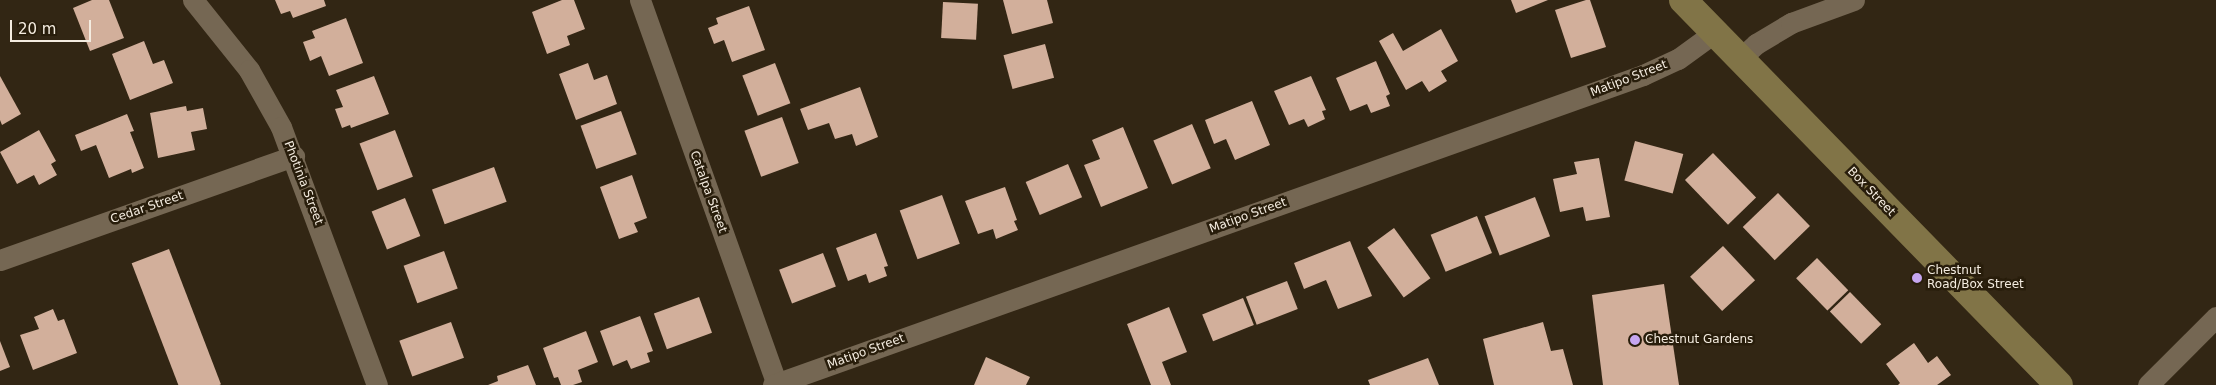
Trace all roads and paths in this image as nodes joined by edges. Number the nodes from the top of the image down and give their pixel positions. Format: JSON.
{"nodes":[{"id":1,"x":193,"y":0,"type":"edge"},
{"id":2,"x":640,"y":0,"type":"edge"},
{"id":3,"x":1683,"y":0,"type":"edge"},
{"id":4,"x":1854,"y":0,"type":"edge"},
{"id":5,"x":1715,"y":32,"type":"junction"},
{"id":6,"x":1741,"y":58,"type":"junction"},
{"id":7,"x":294,"y":156,"type":"junction"},
{"id":8,"x":0,"y":260,"type":"edge"},
{"id":9,"x":2216,"y":317,"type":"edge"},
{"id":10,"x":775,"y":384,"type":"edge"},
{"id":11,"x":377,"y":385,"type":"edge"},
{"id":12,"x":2059,"y":385,"type":"edge"},
{"id":13,"x":2148,"y":385,"type":"edge"}],
"edges":[{"from":1,"to":7,"type":"street","name":"Photinia Street"},
{"from":2,"to":10,"type":"street","name":"Catalpa Street"},
{"from":3,"to":5,"type":"main road","name":"Box Street"},
{"from":4,"to":6,"type":"street"},
{"from":5,"to":6,"type":"main road","name":"Box Street"},
{"from":5,"to":10,"type":"street","name":"Matipo Street"},
{"from":6,"to":12,"type":"main road","name":"Box Street"},
{"from":7,"to":8,"type":"street","name":"Cedar Street"},
{"from":7,"to":11,"type":"street","name":"Photinia Street"},
{"from":9,"to":13,"type":"street"}]}
